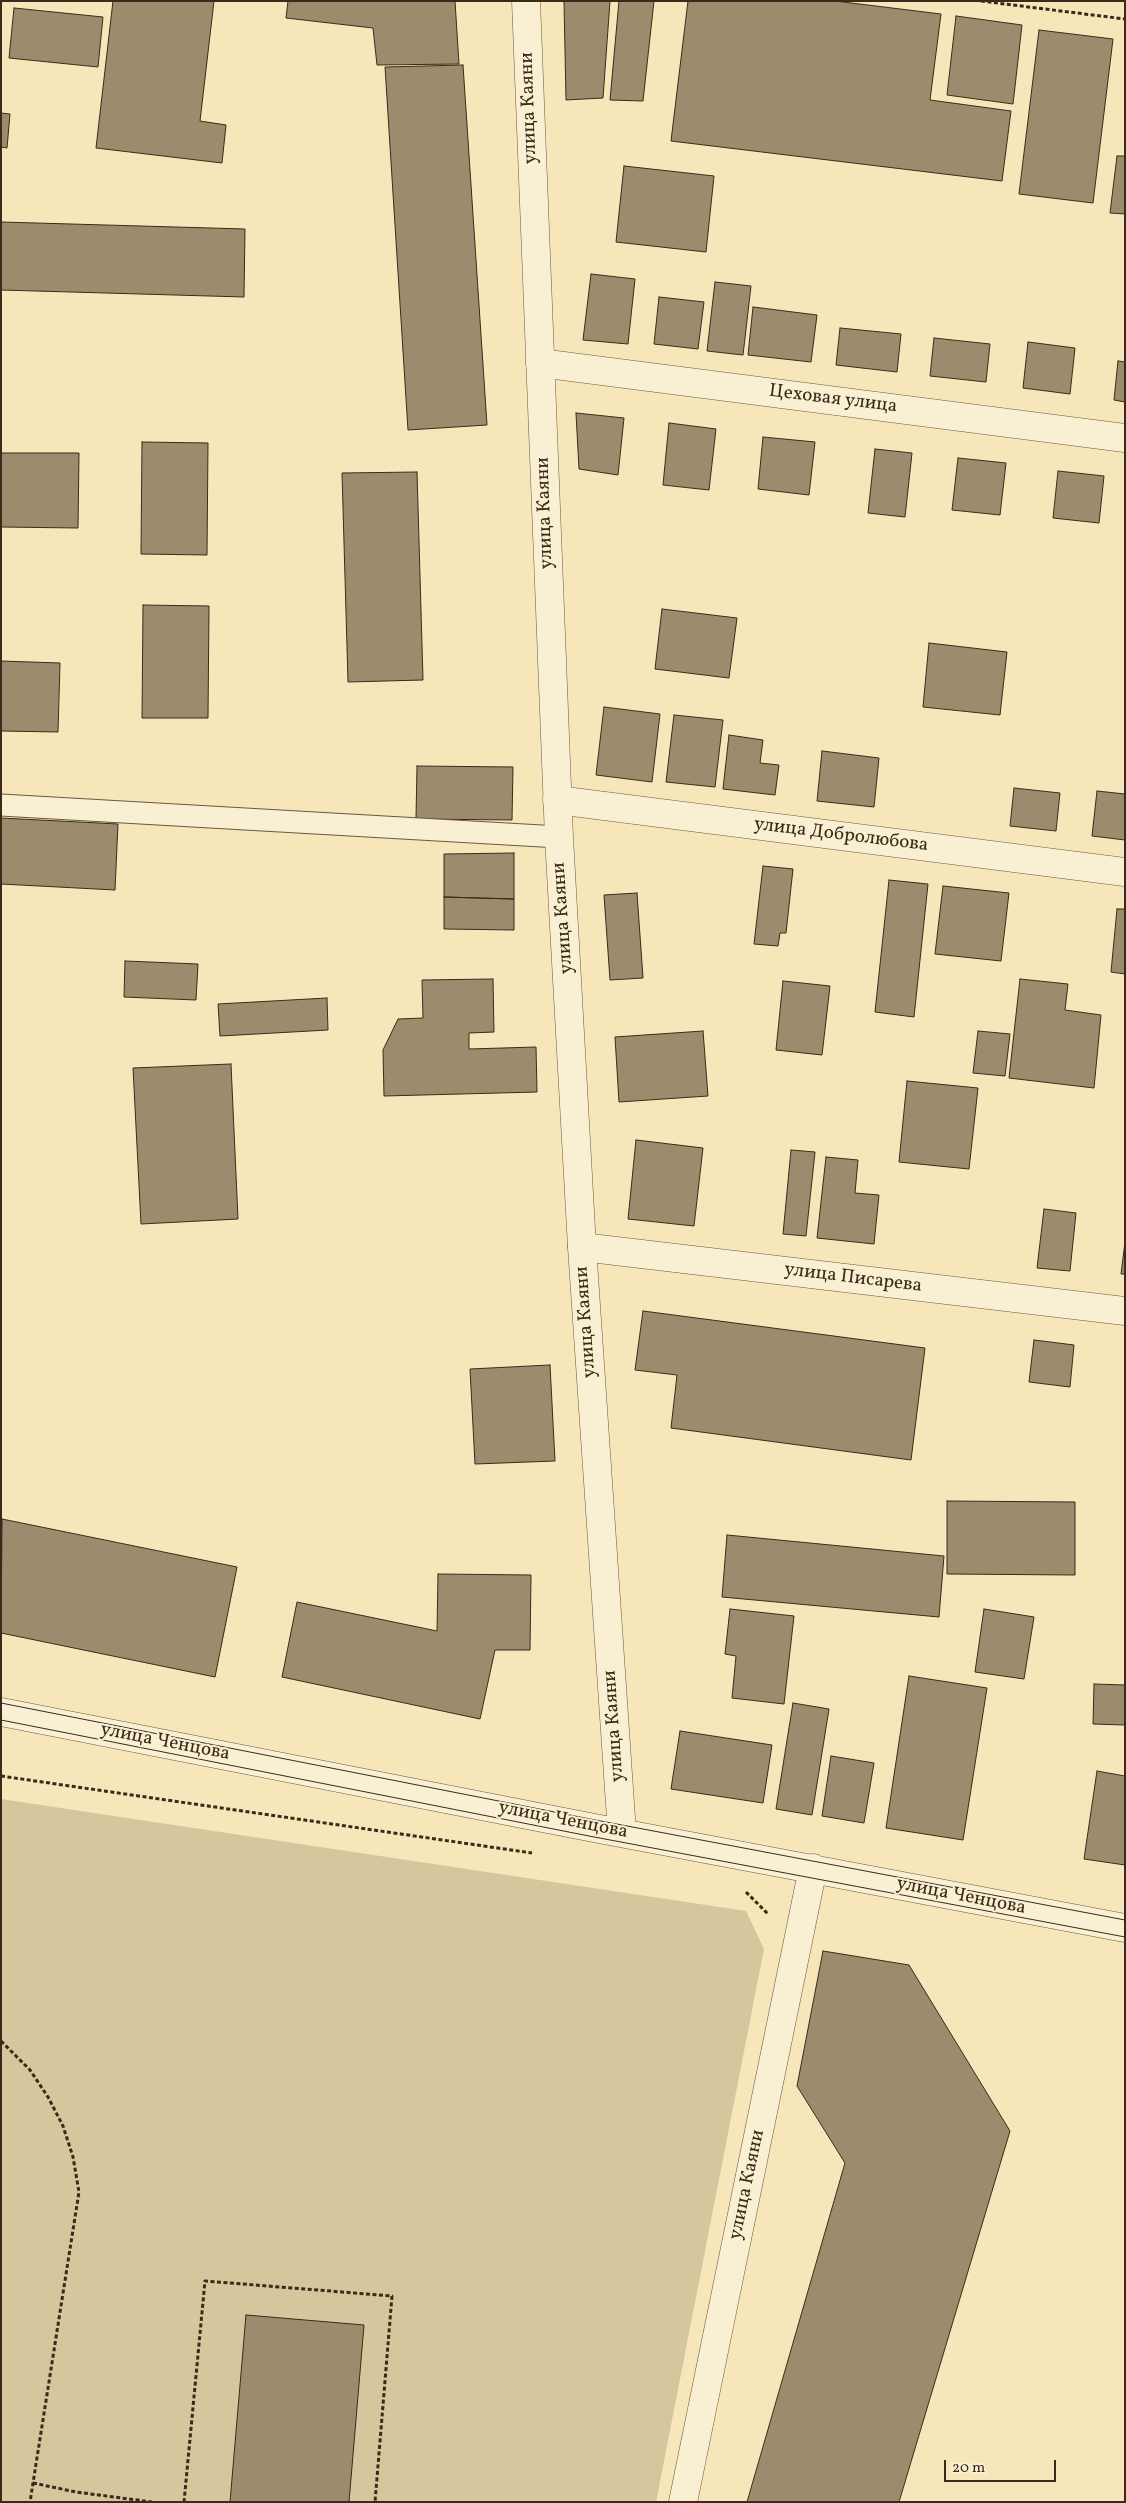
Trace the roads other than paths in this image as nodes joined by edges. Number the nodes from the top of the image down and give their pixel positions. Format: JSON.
{"nodes":[{"id":1,"x":526,"y":1,"type":"edge"},
{"id":2,"x":540,"y":363,"type":"junction"},
{"id":3,"x":1125,"y":438,"type":"edge"},
{"id":4,"x":558,"y":800,"type":"junction"},
{"id":5,"x":1,"y":805,"type":"edge"},
{"id":6,"x":559,"y":837,"type":"junction"},
{"id":7,"x":1125,"y":872,"type":"edge"},
{"id":8,"x":582,"y":1247,"type":"junction"},
{"id":9,"x":1125,"y":1311,"type":"edge"},
{"id":10,"x":1,"y":1712,"type":"edge"},
{"id":11,"x":622,"y":1833,"type":"junction"},
{"id":12,"x":813,"y":1868,"type":"junction"},
{"id":13,"x":1125,"y":1928,"type":"edge"},
{"id":14,"x":683,"y":2502,"type":"edge"}],
"edges":[{"from":1,"to":2,"type":"street","name":"улица Каяни"},
{"from":2,"to":3,"type":"street","name":"Цеховая улица"},
{"from":2,"to":4,"type":"street","name":"улица Каяни"},
{"from":4,"to":6,"type":"street","name":"улица Каяни"},
{"from":4,"to":7,"type":"street","name":"улица Добролюбова"},
{"from":5,"to":6,"type":"lane"},
{"from":6,"to":8,"type":"street","name":"улица Каяни"},
{"from":8,"to":9,"type":"street","name":"улица Писарева"},
{"from":8,"to":11,"type":"street","name":"улица Каяни"},
{"from":10,"to":11,"type":"street","name":"улица Ченцова"},
{"from":11,"to":12,"type":"street","name":"улица Ченцова"},
{"from":12,"to":13,"type":"street","name":"улица Ченцова"},
{"from":12,"to":14,"type":"street","name":"улица Каяни"}]}
